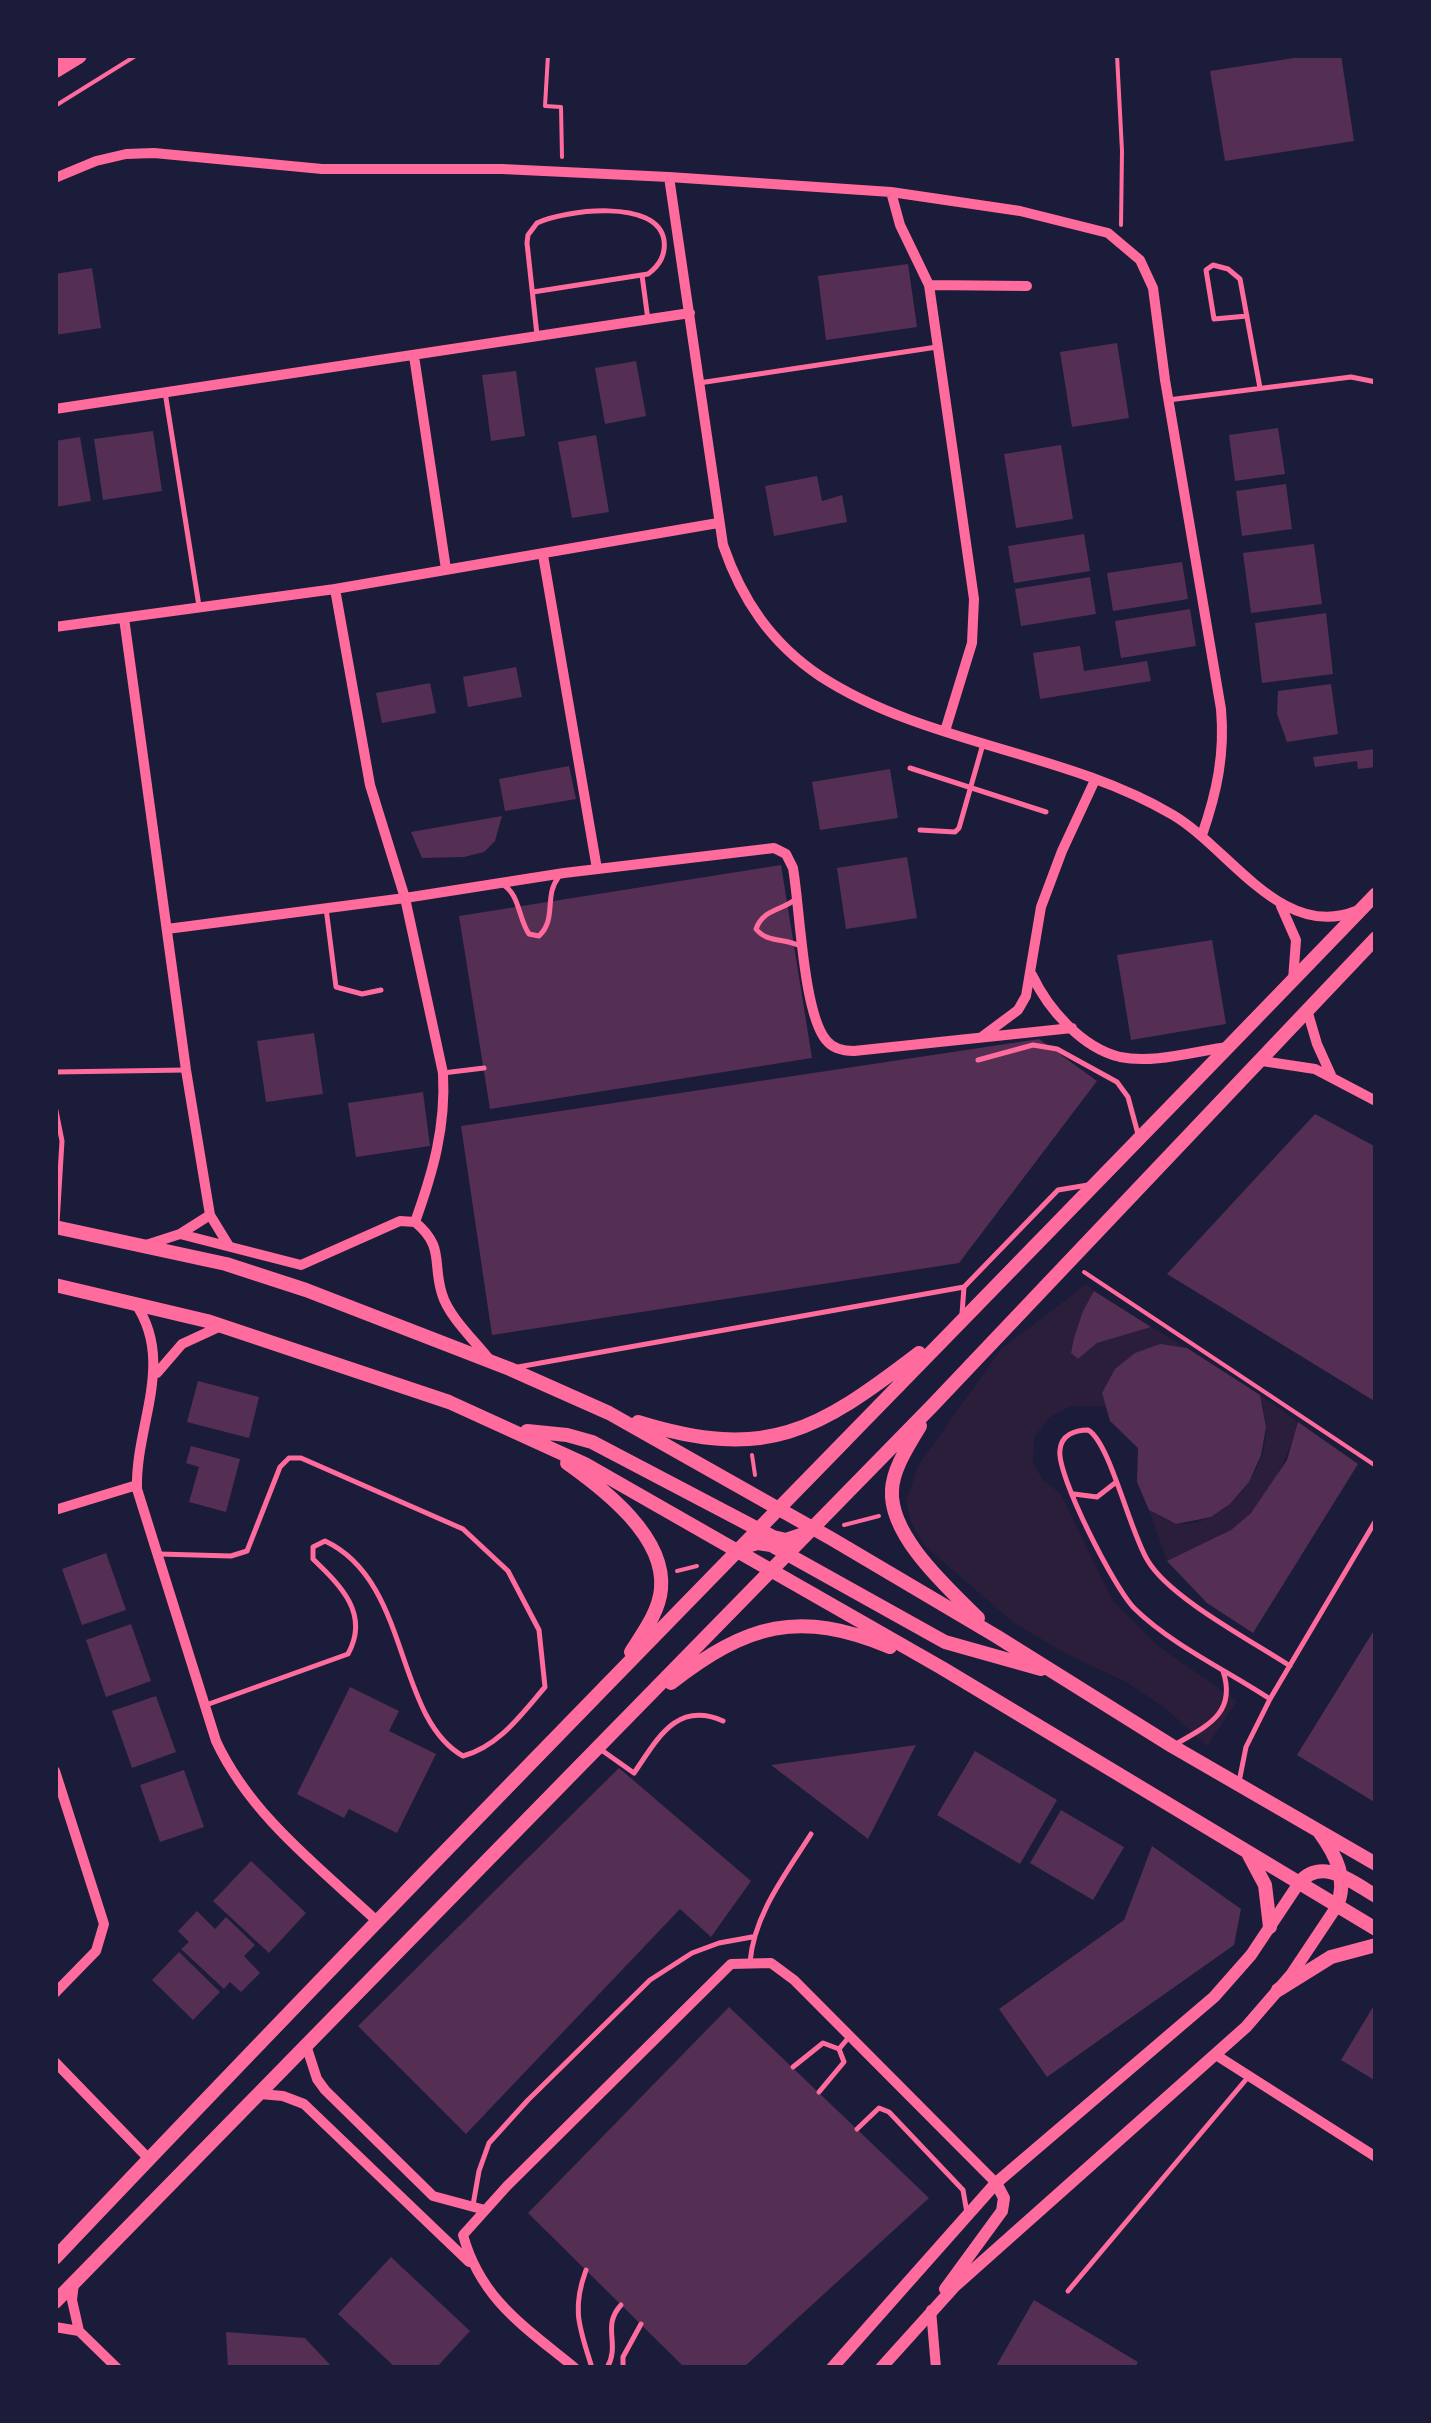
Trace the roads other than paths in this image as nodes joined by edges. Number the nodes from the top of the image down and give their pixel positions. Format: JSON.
{"nodes":[{"id":1,"x":78,"y":55,"type":"edge"},
{"id":2,"x":55,"y":69,"type":"edge"},
{"id":3,"x":670,"y":176,"type":"junction"},
{"id":4,"x":55,"y":178,"type":"edge"},
{"id":5,"x":891,"y":192,"type":"junction"},
{"id":6,"x":642,"y":275,"type":"junction"},
{"id":7,"x":929,"y":285,"type":"junction"},
{"id":8,"x":1026,"y":286,"type":"dead end"},
{"id":9,"x":533,"y":292,"type":"junction"},
{"id":10,"x":690,"y":314,"type":"junction"},
{"id":11,"x":1247,"y":316,"type":"junction"},
{"id":12,"x":648,"y":320,"type":"junction"},
{"id":13,"x":537,"y":338,"type":"junction"},
{"id":14,"x":937,"y":348,"type":"junction"},
{"id":15,"x":414,"y":356,"type":"junction"},
{"id":16,"x":1376,"y":382,"type":"edge"},
{"id":17,"x":699,"y":383,"type":"junction"},
{"id":18,"x":1260,"y":388,"type":"junction"},
{"id":19,"x":165,"y":392,"type":"junction"},
{"id":20,"x":1168,"y":400,"type":"junction"},
{"id":21,"x":55,"y":409,"type":"edge"},
{"id":22,"x":718,"y":523,"type":"junction"},
{"id":23,"x":543,"y":555,"type":"junction"},
{"id":24,"x":446,"y":569,"type":"junction"},
{"id":25,"x":335,"y":589,"type":"junction"},
{"id":26,"x":199,"y":606,"type":"junction"},
{"id":27,"x":124,"y":618,"type":"junction"},
{"id":28,"x":55,"y":627,"type":"edge"},
{"id":29,"x":946,"y":731,"type":"junction"},
{"id":30,"x":983,"y":744,"type":"junction"},
{"id":31,"x":910,"y":768,"type":"dead end"},
{"id":32,"x":1095,"y":780,"type":"junction"},
{"id":33,"x":971,"y":786,"type":"junction"},
{"id":34,"x":1046,"y":812,"type":"dead end"},
{"id":35,"x":920,"y":830,"type":"dead end"},
{"id":36,"x":1202,"y":835,"type":"junction"},
{"id":37,"x":597,"y":868,"type":"junction"},
{"id":38,"x":564,"y":873,"type":"junction"},
{"id":39,"x":499,"y":882,"type":"junction"},
{"id":40,"x":1376,"y":894,"type":"edge"},
{"id":41,"x":405,"y":898,"type":"junction"},
{"id":42,"x":797,"y":898,"type":"junction"},
{"id":43,"x":1280,"y":905,"type":"junction"},
{"id":44,"x":326,"y":908,"type":"junction"},
{"id":45,"x":1361,"y":909,"type":"junction"},
{"id":46,"x":167,"y":929,"type":"junction"},
{"id":47,"x":1376,"y":938,"type":"edge"},
{"id":48,"x":804,"y":949,"type":"junction"},
{"id":49,"x":1032,"y":974,"type":"junction"},
{"id":50,"x":1294,"y":980,"type":"junction"},
{"id":51,"x":381,"y":990,"type":"dead end"},
{"id":52,"x":1307,"y":1010,"type":"junction"},
{"id":53,"x":1072,"y":1028,"type":"junction"},
{"id":54,"x":978,"y":1040,"type":"junction"},
{"id":55,"x":1230,"y":1046,"type":"junction"},
{"id":56,"x":978,"y":1060,"type":"dead end"},
{"id":57,"x":1262,"y":1062,"type":"junction"},
{"id":58,"x":484,"y":1068,"type":"dead end"},
{"id":59,"x":186,"y":1070,"type":"junction"},
{"id":60,"x":55,"y":1072,"type":"edge"},
{"id":61,"x":444,"y":1074,"type":"junction"},
{"id":62,"x":1332,"y":1076,"type":"junction"},
{"id":63,"x":1376,"y":1101,"type":"edge"},
{"id":64,"x":55,"y":1106,"type":"edge"},
{"id":65,"x":1140,"y":1140,"type":"junction"},
{"id":66,"x":1096,"y":1184,"type":"junction"},
{"id":67,"x":210,"y":1216,"type":"junction"},
{"id":68,"x":415,"y":1222,"type":"junction"},
{"id":69,"x":56,"y":1227,"type":"edge"},
{"id":70,"x":180,"y":1234,"type":"junction"},
{"id":71,"x":146,"y":1245,"type":"junction"},
{"id":72,"x":229,"y":1246,"type":"junction"},
{"id":73,"x":55,"y":1285,"type":"edge"},
{"id":74,"x":964,"y":1287,"type":"junction"},
{"id":75,"x":135,"y":1302,"type":"junction"},
{"id":76,"x":961,"y":1321,"type":"junction"},
{"id":77,"x":221,"y":1326,"type":"junction"},
{"id":78,"x":490,"y":1361,"type":"junction"},
{"id":79,"x":510,"y":1368,"type":"junction"},
{"id":80,"x":154,"y":1378,"type":"junction"},
{"id":81,"x":932,"y":1406,"type":"junction"},
{"id":82,"x":609,"y":1412,"type":"junction"},
{"id":83,"x":516,"y":1431,"type":"junction"},
{"id":84,"x":538,"y":1442,"type":"junction"},
{"id":85,"x":1115,"y":1482,"type":"junction"},
{"id":86,"x":138,"y":1485,"type":"junction"},
{"id":87,"x":1074,"y":1494,"type":"junction"},
{"id":88,"x":778,"y":1508,"type":"junction"},
{"id":89,"x":55,"y":1510,"type":"edge"},
{"id":90,"x":1376,"y":1520,"type":"edge"},
{"id":91,"x":814,"y":1528,"type":"junction"},
{"id":92,"x":757,"y":1530,"type":"junction"},
{"id":93,"x":738,"y":1550,"type":"junction"},
{"id":94,"x":157,"y":1554,"type":"junction"},
{"id":95,"x":788,"y":1554,"type":"junction"},
{"id":96,"x":772,"y":1570,"type":"junction"},
{"id":97,"x":996,"y":1636,"type":"junction"},
{"id":98,"x":1290,"y":1666,"type":"junction"},
{"id":99,"x":942,"y":1668,"type":"junction"},
{"id":100,"x":1222,"y":1668,"type":"junction"},
{"id":101,"x":1058,"y":1674,"type":"junction"},
{"id":102,"x":607,"y":1686,"type":"junction"},
{"id":103,"x":1270,"y":1699,"type":"junction"},
{"id":104,"x":203,"y":1706,"type":"junction"},
{"id":105,"x":624,"y":1721,"type":"junction"},
{"id":106,"x":723,"y":1721,"type":"dead end"},
{"id":107,"x":1172,"y":1746,"type":"junction"},
{"id":108,"x":598,"y":1748,"type":"junction"},
{"id":109,"x":55,"y":1772,"type":"edge"},
{"id":110,"x":1239,"y":1785,"type":"junction"},
{"id":111,"x":1318,"y":1830,"type":"junction"},
{"id":112,"x":811,"y":1834,"type":"dead end"},
{"id":113,"x":1242,"y":1847,"type":"junction"},
{"id":114,"x":1376,"y":1864,"type":"edge"},
{"id":115,"x":1342,"y":1877,"type":"junction"},
{"id":116,"x":1300,"y":1883,"type":"junction"},
{"id":117,"x":1376,"y":1896,"type":"edge"},
{"id":118,"x":1337,"y":1906,"type":"junction"},
{"id":119,"x":378,"y":1922,"type":"junction"},
{"id":120,"x":1270,"y":1927,"type":"junction"},
{"id":121,"x":1376,"y":1929,"type":"edge"},
{"id":122,"x":752,"y":1936,"type":"junction"},
{"id":123,"x":1376,"y":1945,"type":"edge"},
{"id":124,"x":750,"y":1962,"type":"junction"},
{"id":125,"x":1278,"y":1990,"type":"junction"},
{"id":126,"x":55,"y":1993,"type":"edge"},
{"id":127,"x":851,"y":2034,"type":"junction"},
{"id":128,"x":306,"y":2045,"type":"junction"},
{"id":129,"x":838,"y":2048,"type":"junction"},
{"id":130,"x":1216,"y":2056,"type":"junction"},
{"id":131,"x":57,"y":2068,"type":"edge"},
{"id":132,"x":793,"y":2068,"type":"dead end"},
{"id":133,"x":1248,"y":2076,"type":"junction"},
{"id":134,"x":819,"y":2092,"type":"dead end"},
{"id":135,"x":260,"y":2094,"type":"junction"},
{"id":136,"x":856,"y":2128,"type":"dead end"},
{"id":137,"x":1376,"y":2157,"type":"edge"},
{"id":138,"x":148,"y":2159,"type":"junction"},
{"id":139,"x":996,"y":2183,"type":"junction"},
{"id":140,"x":479,"y":2209,"type":"junction"},
{"id":141,"x":967,"y":2213,"type":"junction"},
{"id":142,"x":55,"y":2258,"type":"edge"},
{"id":143,"x":471,"y":2264,"type":"junction"},
{"id":144,"x":586,"y":2270,"type":"dead end"},
{"id":145,"x":75,"y":2280,"type":"junction"},
{"id":146,"x":1068,"y":2292,"type":"dead end"},
{"id":147,"x":55,"y":2302,"type":"edge"},
{"id":148,"x":621,"y":2304,"type":"dead end"},
{"id":149,"x":932,"y":2309,"type":"junction"},
{"id":150,"x":640,"y":2324,"type":"dead end"},
{"id":151,"x":55,"y":2327,"type":"edge"},
{"id":152,"x":79,"y":2331,"type":"junction"},
{"id":153,"x":117,"y":2368,"type":"edge"},
{"id":154,"x":575,"y":2368,"type":"edge"},
{"id":155,"x":592,"y":2368,"type":"edge"},
{"id":156,"x":607,"y":2368,"type":"edge"},
{"id":157,"x":623,"y":2368,"type":"edge"},
{"id":158,"x":832,"y":2368,"type":"edge"},
{"id":159,"x":880,"y":2368,"type":"edge"},
{"id":160,"x":936,"y":2368,"type":"edge"}],
"edges":[{"from":1,"to":2,"type":"highway"},
{"from":3,"to":4,"type":"street"},
{"from":3,"to":5,"type":"street"},
{"from":3,"to":10,"type":"street"},
{"from":5,"to":7,"type":"street"},
{"from":5,"to":20,"type":"street"},
{"from":6,"to":9,"type":"lane"},
{"from":6,"to":9,"type":"lane"},
{"from":6,"to":12,"type":"lane"},
{"from":7,"to":8,"type":"street"},
{"from":7,"to":14,"type":"street"},
{"from":9,"to":13,"type":"lane"},
{"from":10,"to":12,"type":"street"},
{"from":10,"to":17,"type":"street"},
{"from":11,"to":11,"type":"lane"},
{"from":11,"to":18,"type":"lane"},
{"from":12,"to":13,"type":"street"},
{"from":13,"to":15,"type":"street"},
{"from":14,"to":17,"type":"lane"},
{"from":14,"to":29,"type":"street"},
{"from":15,"to":19,"type":"street"},
{"from":15,"to":24,"type":"street"},
{"from":16,"to":18,"type":"lane"},
{"from":17,"to":22,"type":"street"},
{"from":18,"to":20,"type":"lane"},
{"from":19,"to":21,"type":"street"},
{"from":19,"to":26,"type":"lane"},
{"from":20,"to":36,"type":"street"},
{"from":22,"to":23,"type":"street"},
{"from":22,"to":29,"type":"street"},
{"from":23,"to":24,"type":"street"},
{"from":23,"to":37,"type":"street"},
{"from":24,"to":25,"type":"street"},
{"from":25,"to":26,"type":"street"},
{"from":25,"to":41,"type":"street"},
{"from":26,"to":27,"type":"street"},
{"from":27,"to":28,"type":"street"},
{"from":27,"to":46,"type":"street"},
{"from":29,"to":30,"type":"street"},
{"from":30,"to":32,"type":"street"},
{"from":30,"to":33,"type":"lane"},
{"from":31,"to":33,"type":"lane"},
{"from":32,"to":36,"type":"street"},
{"from":32,"to":49,"type":"street"},
{"from":33,"to":34,"type":"lane"},
{"from":33,"to":35,"type":"lane"},
{"from":36,"to":43,"type":"street"},
{"from":37,"to":38,"type":"street"},
{"from":37,"to":42,"type":"street"},
{"from":38,"to":39,"type":"street"},
{"from":38,"to":39,"type":"lane"},
{"from":39,"to":41,"type":"street"},
{"from":40,"to":45,"type":"main road"},
{"from":41,"to":44,"type":"street"},
{"from":41,"to":61,"type":"street"},
{"from":42,"to":48,"type":"street"},
{"from":42,"to":48,"type":"lane"},
{"from":43,"to":45,"type":"street"},
{"from":43,"to":50,"type":"street"},
{"from":44,"to":46,"type":"street"},
{"from":44,"to":51,"type":"lane"},
{"from":45,"to":50,"type":"main road"},
{"from":46,"to":59,"type":"street"},
{"from":47,"to":52,"type":"main road"},
{"from":48,"to":54,"type":"street"},
{"from":49,"to":53,"type":"street"},
{"from":49,"to":54,"type":"street"},
{"from":50,"to":55,"type":"main road"},
{"from":52,"to":57,"type":"main road"},
{"from":52,"to":62,"type":"street"},
{"from":53,"to":54,"type":"street"},
{"from":53,"to":55,"type":"street"},
{"from":55,"to":65,"type":"main road"},
{"from":56,"to":65,"type":"lane"},
{"from":57,"to":62,"type":"street"},
{"from":57,"to":81,"type":"main road"},
{"from":58,"to":61,"type":"lane"},
{"from":59,"to":60,"type":"lane"},
{"from":59,"to":67,"type":"street"},
{"from":61,"to":68,"type":"street"},
{"from":62,"to":63,"type":"street"},
{"from":64,"to":69,"type":"lane"},
{"from":65,"to":66,"type":"main road"},
{"from":66,"to":74,"type":"lane"},
{"from":66,"to":76,"type":"main road"},
{"from":67,"to":70,"type":"street"},
{"from":67,"to":72,"type":"street"},
{"from":68,"to":72,"type":"street"},
{"from":68,"to":78,"type":"street"},
{"from":69,"to":71,"type":"main road"},
{"from":70,"to":71,"type":"street"},
{"from":70,"to":72,"type":"street"},
{"from":71,"to":78,"type":"main road"},
{"from":73,"to":75,"type":"main road"},
{"from":74,"to":76,"type":"lane"},
{"from":74,"to":79,"type":"lane"},
{"from":75,"to":77,"type":"main road"},
{"from":75,"to":80,"type":"street"},
{"from":76,"to":82,"type":"main road"},
{"from":76,"to":88,"type":"main road"},
{"from":77,"to":80,"type":"street"},
{"from":77,"to":83,"type":"main road"},
{"from":78,"to":79,"type":"main road"},
{"from":79,"to":82,"type":"main road"},
{"from":80,"to":86,"type":"street"},
{"from":81,"to":91,"type":"main road"},
{"from":81,"to":97,"type":"main road"},
{"from":82,"to":88,"type":"main road"},
{"from":83,"to":84,"type":"main road"},
{"from":83,"to":92,"type":"main road"},
{"from":84,"to":93,"type":"main road"},
{"from":84,"to":102,"type":"main road"},
{"from":85,"to":87,"type":"lane"},
{"from":85,"to":87,"type":"lane"},
{"from":85,"to":98,"type":"lane"},
{"from":86,"to":89,"type":"street"},
{"from":86,"to":94,"type":"street"},
{"from":87,"to":100,"type":"lane"},
{"from":88,"to":91,"type":"main road"},
{"from":88,"to":92,"type":"main road"},
{"from":90,"to":98,"type":"lane"},
{"from":91,"to":92,"type":"main road"},
{"from":91,"to":95,"type":"main road"},
{"from":91,"to":97,"type":"main road"},
{"from":92,"to":93,"type":"main road"},
{"from":93,"to":95,"type":"main road"},
{"from":93,"to":96,"type":"main road"},
{"from":93,"to":102,"type":"main road"},
{"from":94,"to":104,"type":"street"},
{"from":94,"to":104,"type":"lane"},
{"from":95,"to":96,"type":"main road"},
{"from":95,"to":101,"type":"main road"},
{"from":96,"to":99,"type":"main road"},
{"from":96,"to":105,"type":"main road"},
{"from":97,"to":101,"type":"main road"},
{"from":98,"to":103,"type":"lane"},
{"from":99,"to":105,"type":"main road"},
{"from":99,"to":113,"type":"main road"},
{"from":100,"to":103,"type":"lane"},
{"from":100,"to":107,"type":"lane"},
{"from":101,"to":107,"type":"main road"},
{"from":102,"to":119,"type":"main road"},
{"from":103,"to":110,"type":"lane"},
{"from":104,"to":119,"type":"street"},
{"from":105,"to":108,"type":"main road"},
{"from":106,"to":108,"type":"lane"},
{"from":107,"to":110,"type":"main road"},
{"from":108,"to":128,"type":"main road"},
{"from":109,"to":126,"type":"street"},
{"from":110,"to":111,"type":"main road"},
{"from":111,"to":114,"type":"main road"},
{"from":111,"to":115,"type":"main road"},
{"from":112,"to":122,"type":"lane"},
{"from":113,"to":116,"type":"main road"},
{"from":113,"to":120,"type":"main road"},
{"from":115,"to":116,"type":"main road"},
{"from":115,"to":117,"type":"main road"},
{"from":115,"to":118,"type":"main road"},
{"from":116,"to":118,"type":"main road"},
{"from":116,"to":120,"type":"street"},
{"from":118,"to":121,"type":"main road"},
{"from":118,"to":125,"type":"street"},
{"from":119,"to":138,"type":"main road"},
{"from":120,"to":139,"type":"street"},
{"from":122,"to":124,"type":"lane"},
{"from":122,"to":140,"type":"lane"},
{"from":123,"to":125,"type":"main road"},
{"from":124,"to":127,"type":"street"},
{"from":124,"to":140,"type":"street"},
{"from":125,"to":130,"type":"street"},
{"from":127,"to":129,"type":"lane"},
{"from":127,"to":139,"type":"street"},
{"from":128,"to":135,"type":"main road"},
{"from":128,"to":140,"type":"street"},
{"from":129,"to":132,"type":"lane"},
{"from":129,"to":134,"type":"lane"},
{"from":130,"to":133,"type":"street"},
{"from":130,"to":149,"type":"street"},
{"from":131,"to":138,"type":"street"},
{"from":133,"to":137,"type":"street"},
{"from":133,"to":146,"type":"lane"},
{"from":135,"to":143,"type":"street"},
{"from":135,"to":145,"type":"main road"},
{"from":136,"to":141,"type":"lane"},
{"from":138,"to":142,"type":"main road"},
{"from":139,"to":141,"type":"street"},
{"from":139,"to":149,"type":"street"},
{"from":140,"to":143,"type":"street"},
{"from":141,"to":158,"type":"street"},
{"from":143,"to":154,"type":"street"},
{"from":144,"to":155,"type":"lane"},
{"from":145,"to":147,"type":"main road"},
{"from":145,"to":152,"type":"street"},
{"from":148,"to":156,"type":"lane"},
{"from":149,"to":159,"type":"street"},
{"from":149,"to":160,"type":"street"},
{"from":150,"to":157,"type":"lane"},
{"from":151,"to":152,"type":"street"},
{"from":152,"to":153,"type":"street"}]}
